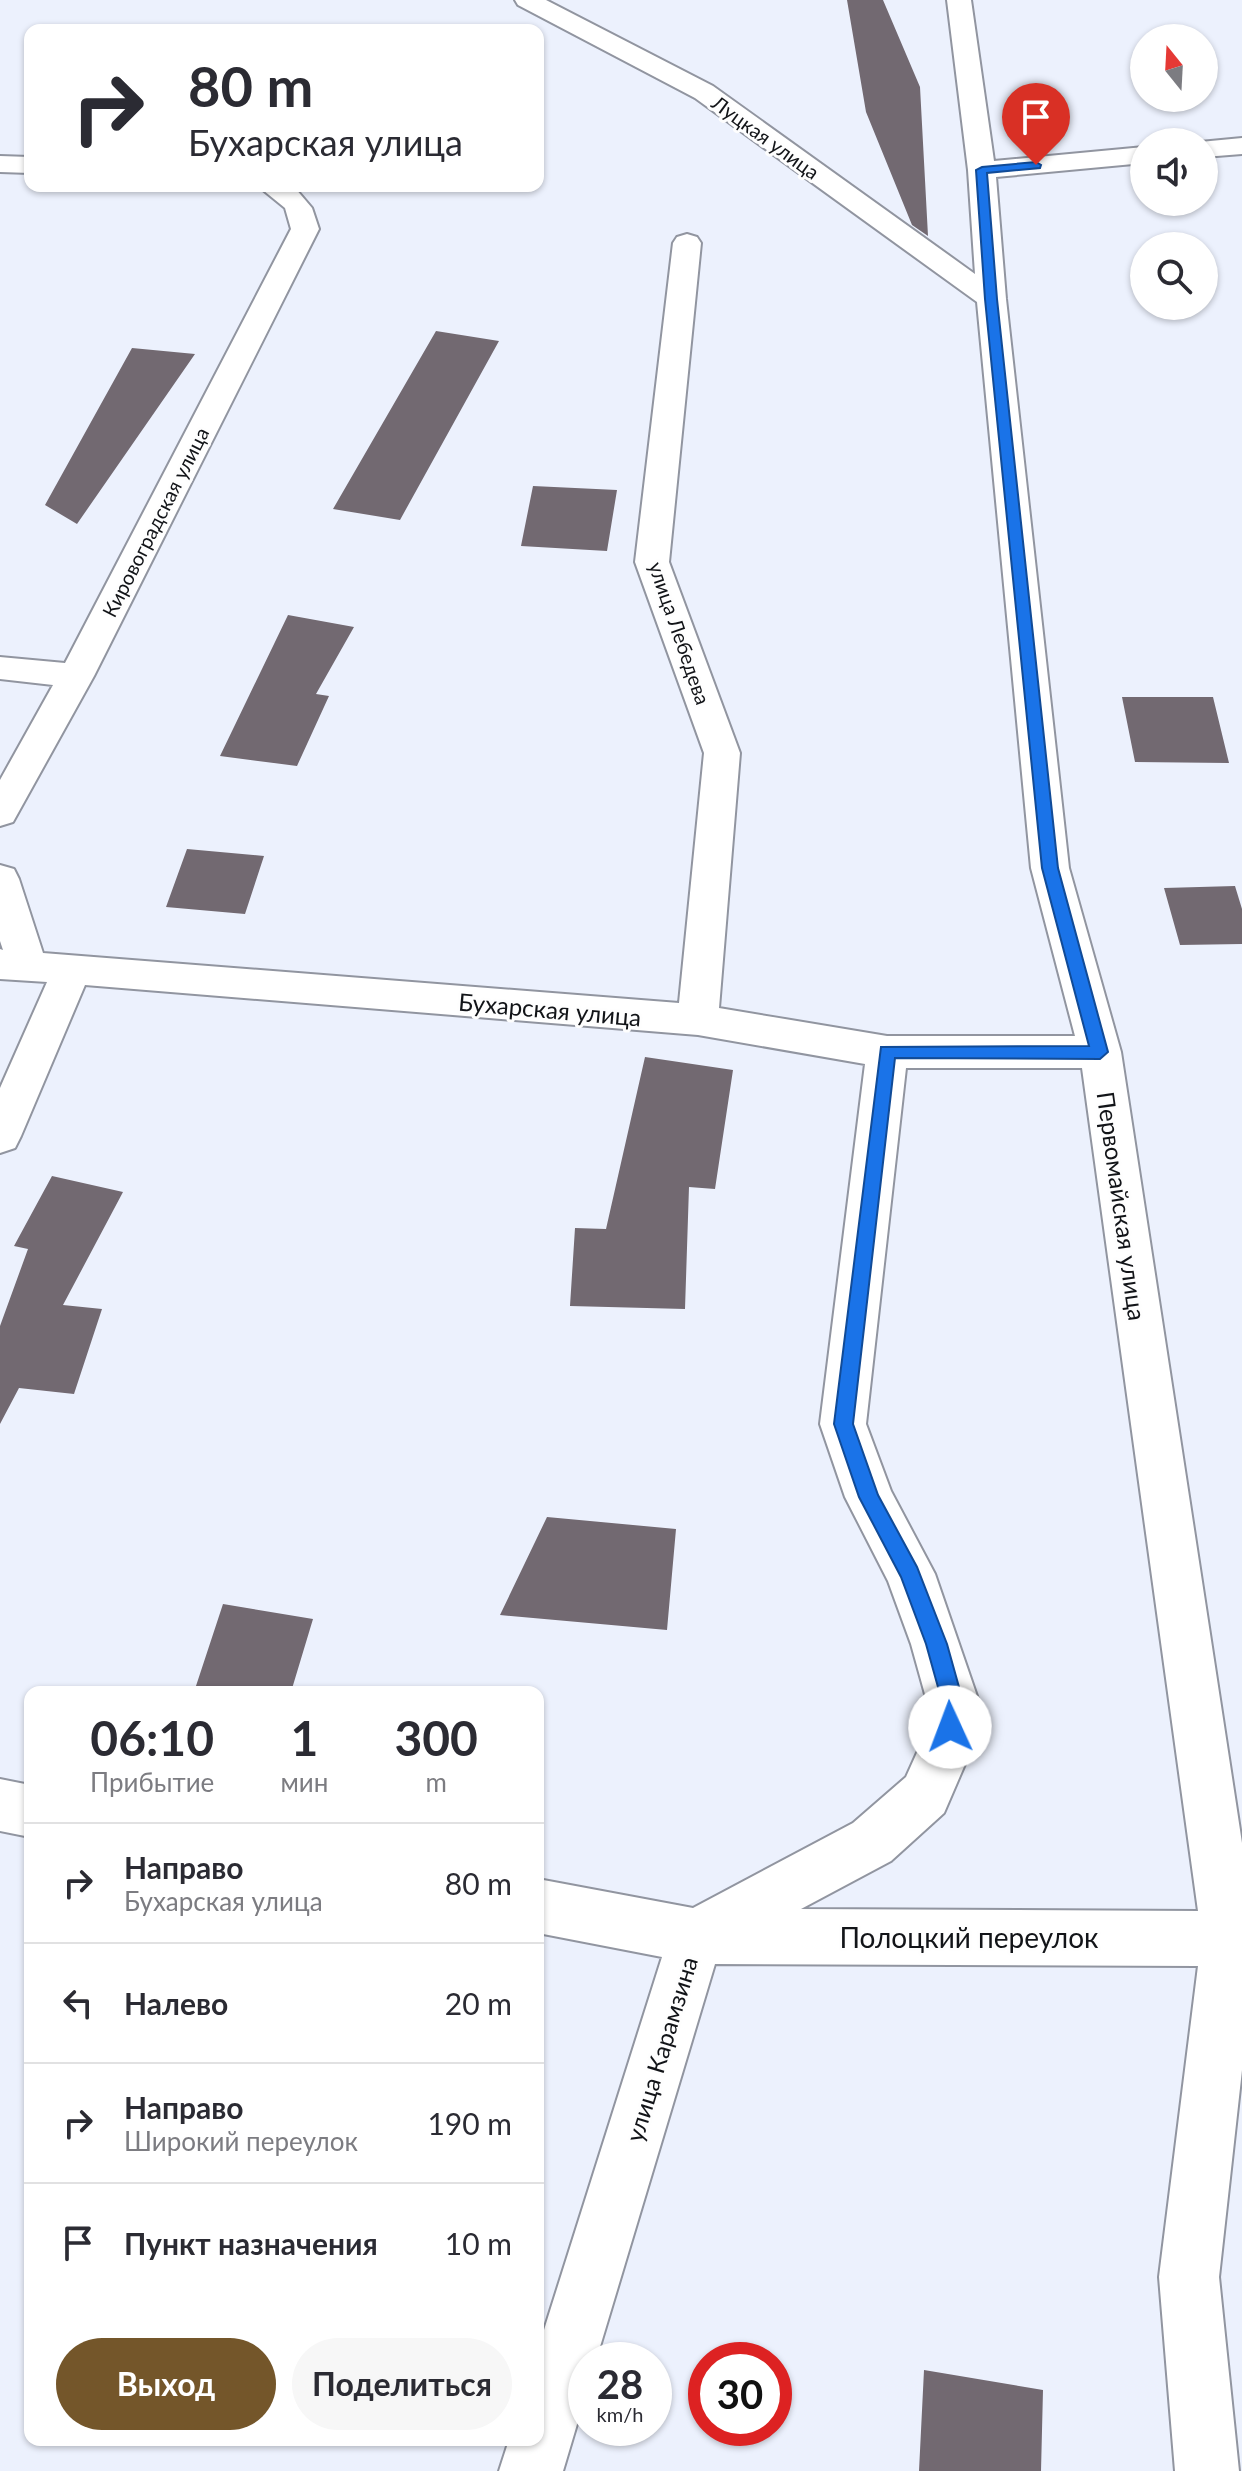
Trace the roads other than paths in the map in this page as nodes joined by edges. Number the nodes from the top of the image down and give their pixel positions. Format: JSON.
{"nodes":[{"id":1,"x":527,"y":0,"type":"edge"},
{"id":2,"x":959,"y":0,"type":"edge"},
{"id":3,"x":1242,"y":146,"type":"edge"},
{"id":4,"x":1218,"y":148,"type":"edge"},
{"id":5,"x":1130,"y":156,"type":"edge"},
{"id":6,"x":0,"y":164,"type":"edge"},
{"id":7,"x":24,"y":165,"type":"edge"},
{"id":8,"x":982,"y":170,"type":"junction"},
{"id":9,"x":282,"y":192,"type":"edge"},
{"id":10,"x":687,"y":243,"type":"dead end"},
{"id":11,"x":991,"y":299,"type":"junction"},
{"id":12,"x":0,"y":668,"type":"edge"},
{"id":13,"x":76,"y":676,"type":"junction"},
{"id":14,"x":0,"y":813,"type":"edge"},
{"id":15,"x":0,"y":879,"type":"edge"},
{"id":16,"x":14,"y":966,"type":"edge"},
{"id":17,"x":72,"y":970,"type":"junction"},
{"id":18,"x":698,"y":1020,"type":"junction"},
{"id":19,"x":887,"y":1052,"type":"junction"},
{"id":20,"x":1100,"y":1052,"type":"junction"},
{"id":21,"x":0,"y":1136,"type":"edge"},
{"id":22,"x":0,"y":1805,"type":"edge"},
{"id":23,"x":24,"y":1810,"type":"edge"},
{"id":24,"x":544,"y":1907,"type":"edge"},
{"id":25,"x":696,"y":1936,"type":"junction"},
{"id":26,"x":1236,"y":1938,"type":"edge"},
{"id":27,"x":544,"y":2429,"type":"edge"},
{"id":28,"x":539,"y":2446,"type":"edge"},
{"id":29,"x":531,"y":2471,"type":"edge"},
{"id":30,"x":1207,"y":2471,"type":"edge"}],
"edges":[{"from":1,"to":11,"type":"street","name":"Луцкая улица"},
{"from":2,"to":8,"type":"street","name":"Первомайская улица"},
{"from":3,"to":4,"type":"street"},
{"from":5,"to":8,"type":"street"},
{"from":6,"to":7,"type":"street"},
{"from":8,"to":11,"type":"street","name":"Первомайская улица"},
{"from":9,"to":13,"type":"street","name":"Кировоградская улица"},
{"from":10,"to":18,"type":"street","name":"улица Лебедева"},
{"from":11,"to":20,"type":"street","name":"Первомайская улица"},
{"from":12,"to":13,"type":"street"},
{"from":13,"to":14,"type":"street","name":"Кировоградская улица"},
{"from":15,"to":16,"type":"street"},
{"from":16,"to":17,"type":"street","name":"Бухарская улица"},
{"from":17,"to":18,"type":"street","name":"Бухарская улица"},
{"from":17,"to":21,"type":"street"},
{"from":18,"to":19,"type":"street","name":"Бухарская улица"},
{"from":19,"to":20,"type":"street","name":"Бухарская улица"},
{"from":19,"to":25,"type":"street","name":"улица Карамзина"},
{"from":20,"to":26,"type":"street","name":"Первомайская улица"},
{"from":22,"to":23,"type":"street"},
{"from":24,"to":25,"type":"street","name":"Полоцкий переулок"},
{"from":25,"to":26,"type":"street","name":"Полоцкий переулок"},
{"from":25,"to":27,"type":"street","name":"улица Карамзина"},
{"from":26,"to":30,"type":"street","name":"Первомайская улица"},
{"from":28,"to":29,"type":"street","name":"улица Карамзина"}]}
